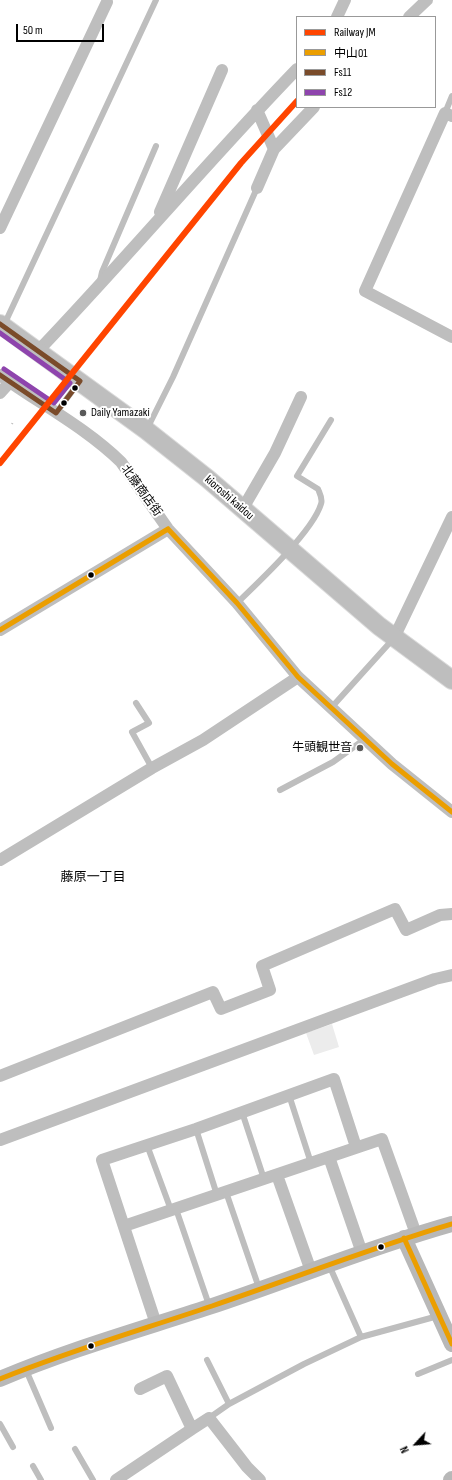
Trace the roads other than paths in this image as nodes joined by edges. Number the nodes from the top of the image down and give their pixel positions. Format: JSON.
{"nodes":[{"id":1,"x":156,"y":0,"type":"edge"},
{"id":2,"x":345,"y":0,"type":"edge"},
{"id":3,"x":427,"y":0,"type":"edge"},
{"id":4,"x":107,"y":2,"type":"dead end"},
{"id":5,"x":337,"y":16,"type":"edge"},
{"id":6,"x":410,"y":16,"type":"edge"},
{"id":7,"x":222,"y":70,"type":"dead end"},
{"id":8,"x":296,"y":70,"type":"edge"},
{"id":9,"x":452,"y":96,"type":"edge"},
{"id":10,"x":313,"y":108,"type":"edge"},
{"id":11,"x":258,"y":114,"type":"junction"},
{"id":12,"x":449,"y":115,"type":"edge"},
{"id":13,"x":156,"y":146,"type":"dead end"},
{"id":14,"x":273,"y":147,"type":"junction"},
{"id":15,"x":257,"y":188,"type":"joint"},
{"id":16,"x":156,"y":222,"type":"junction"},
{"id":17,"x":0,"y":228,"type":"edge"},
{"id":18,"x":98,"y":287,"type":"junction"},
{"id":19,"x":2,"y":326,"type":"edge"},
{"id":20,"x":452,"y":337,"type":"edge"},
{"id":21,"x":38,"y":351,"type":"junction"},
{"id":22,"x":5,"y":378,"type":"edge"},
{"id":23,"x":80,"y":381,"type":"junction"},
{"id":24,"x":0,"y":393,"type":"edge"},
{"id":25,"x":302,"y":397,"type":"dead end"},
{"id":26,"x":56,"y":413,"type":"junction"},
{"id":27,"x":331,"y":420,"type":"dead end"},
{"id":28,"x":146,"y":430,"type":"junction"},
{"id":29,"x":242,"y":510,"type":"junction"},
{"id":30,"x":452,"y":517,"type":"edge"},
{"id":31,"x":168,"y":529,"type":"junction"},
{"id":32,"x":289,"y":550,"type":"junction"},
{"id":33,"x":237,"y":604,"type":"junction"},
{"id":34,"x":0,"y":630,"type":"edge"},
{"id":35,"x":394,"y":638,"type":"junction"},
{"id":36,"x":298,"y":677,"type":"junction"},
{"id":37,"x":452,"y":680,"type":"edge"},
{"id":38,"x":136,"y":703,"type":"dead end"},
{"id":39,"x":331,"y":708,"type":"junction"},
{"id":40,"x":365,"y":739,"type":"junction"},
{"id":41,"x":152,"y":768,"type":"junction"},
{"id":42,"x":280,"y":790,"type":"dead end"},
{"id":43,"x":452,"y":812,"type":"edge"},
{"id":44,"x":0,"y":860,"type":"edge"},
{"id":45,"x":452,"y":914,"type":"edge"},
{"id":46,"x":452,"y":975,"type":"edge"},
{"id":47,"x":0,"y":1076,"type":"edge"},
{"id":48,"x":289,"y":1095,"type":"junction"},
{"id":49,"x":242,"y":1112,"type":"junction"},
{"id":50,"x":196,"y":1129,"type":"junction"},
{"id":51,"x":0,"y":1140,"type":"edge"},
{"id":52,"x":147,"y":1145,"type":"junction"},
{"id":53,"x":356,"y":1147,"type":"junction"},
{"id":54,"x":329,"y":1157,"type":"junction"},
{"id":55,"x":312,"y":1163,"type":"junction"},
{"id":56,"x":277,"y":1175,"type":"junction"},
{"id":57,"x":264,"y":1179,"type":"junction"},
{"id":58,"x":222,"y":1193,"type":"junction"},
{"id":59,"x":174,"y":1209,"type":"junction"},
{"id":60,"x":452,"y":1224,"type":"edge"},
{"id":61,"x":124,"y":1226,"type":"junction"},
{"id":62,"x":410,"y":1236,"type":"junction"},
{"id":63,"x":362,"y":1253,"type":"junction"},
{"id":64,"x":329,"y":1264,"type":"junction"},
{"id":65,"x":311,"y":1271,"type":"junction"},
{"id":66,"x":259,"y":1288,"type":"junction"},
{"id":67,"x":210,"y":1307,"type":"junction"},
{"id":68,"x":439,"y":1316,"type":"junction"},
{"id":69,"x":156,"y":1324,"type":"junction"},
{"id":70,"x":361,"y":1336,"type":"junction"},
{"id":71,"x":451,"y":1340,"type":"edge"},
{"id":72,"x":207,"y":1360,"type":"dead end"},
{"id":73,"x":452,"y":1360,"type":"edge"},
{"id":74,"x":25,"y":1369,"type":"junction"},
{"id":75,"x":418,"y":1374,"type":"dead end"},
{"id":76,"x":0,"y":1380,"type":"edge"},
{"id":77,"x":140,"y":1389,"type":"dead end"},
{"id":78,"x":229,"y":1404,"type":"junction"},
{"id":79,"x":209,"y":1418,"type":"junction"},
{"id":80,"x":0,"y":1424,"type":"edge"},
{"id":81,"x":51,"y":1428,"type":"dead end"},
{"id":82,"x":192,"y":1429,"type":"junction"},
{"id":83,"x":13,"y":1447,"type":"dead end"},
{"id":84,"x":75,"y":1449,"type":"dead end"},
{"id":85,"x":33,"y":1466,"type":"dead end"},
{"id":86,"x":41,"y":1480,"type":"edge"},
{"id":87,"x":93,"y":1480,"type":"edge"},
{"id":88,"x":116,"y":1480,"type":"edge"},
{"id":89,"x":260,"y":1480,"type":"edge"}],
"edges":[{"from":1,"to":19,"type":"lane"},
{"from":2,"to":5,"type":"street"},
{"from":3,"to":6,"type":"street"},
{"from":4,"to":17,"type":"street"},
{"from":7,"to":16,"type":"street"},
{"from":8,"to":11,"type":"street"},
{"from":9,"to":12,"type":"lane"},
{"from":10,"to":14,"type":"street"},
{"from":11,"to":14,"type":"street"},
{"from":11,"to":16,"type":"street"},
{"from":12,"to":20,"type":"street"},
{"from":13,"to":18,"type":"lane"},
{"from":14,"to":15,"type":"street"},
{"from":15,"to":28,"type":"lane"},
{"from":16,"to":18,"type":"street"},
{"from":18,"to":21,"type":"street"},
{"from":19,"to":21,"type":"main road","name":"kioroshi kaidou"},
{"from":21,"to":23,"type":"main road","name":"kioroshi kaidou"},
{"from":22,"to":24,"type":"street"},
{"from":22,"to":26,"type":"street","name":"北藤商店街"},
{"from":23,"to":26,"type":"lane"},
{"from":23,"to":28,"type":"main road","name":"kioroshi kaidou"},
{"from":25,"to":29,"type":"street"},
{"from":26,"to":31,"type":"street","name":"北藤商店街"},
{"from":27,"to":32,"type":"lane"},
{"from":28,"to":29,"type":"main road","name":"kioroshi kaidou"},
{"from":29,"to":32,"type":"main road","name":"kioroshi kaidou"},
{"from":30,"to":35,"type":"street"},
{"from":31,"to":33,"type":"street","name":"北藤商店街"},
{"from":31,"to":34,"type":"street"},
{"from":32,"to":33,"type":"lane"},
{"from":32,"to":35,"type":"main road","name":"kioroshi kaidou"},
{"from":33,"to":36,"type":"street","name":"北藤商店街"},
{"from":35,"to":37,"type":"main road","name":"kioroshi kaidou"},
{"from":35,"to":39,"type":"lane"},
{"from":36,"to":39,"type":"street","name":"北藤商店街"},
{"from":36,"to":41,"type":"street"},
{"from":38,"to":41,"type":"lane"},
{"from":39,"to":40,"type":"street","name":"北藤商店街"},
{"from":40,"to":42,"type":"lane"},
{"from":40,"to":43,"type":"street","name":"北藤商店街"},
{"from":41,"to":44,"type":"street"},
{"from":45,"to":47,"type":"street"},
{"from":46,"to":51,"type":"street"},
{"from":48,"to":49,"type":"street"},
{"from":48,"to":53,"type":"street"},
{"from":48,"to":55,"type":"lane"},
{"from":49,"to":50,"type":"street"},
{"from":49,"to":57,"type":"lane"},
{"from":50,"to":52,"type":"street"},
{"from":50,"to":58,"type":"lane"},
{"from":52,"to":59,"type":"lane"},
{"from":52,"to":61,"type":"street"},
{"from":53,"to":54,"type":"street"},
{"from":53,"to":62,"type":"street"},
{"from":54,"to":55,"type":"street"},
{"from":54,"to":63,"type":"street"},
{"from":55,"to":56,"type":"street"},
{"from":56,"to":57,"type":"street"},
{"from":56,"to":65,"type":"street"},
{"from":57,"to":58,"type":"street"},
{"from":58,"to":59,"type":"street"},
{"from":58,"to":66,"type":"lane"},
{"from":59,"to":61,"type":"street"},
{"from":59,"to":67,"type":"lane"},
{"from":60,"to":62,"type":"street"},
{"from":61,"to":69,"type":"street"},
{"from":62,"to":63,"type":"street"},
{"from":62,"to":68,"type":"street"},
{"from":63,"to":64,"type":"street"},
{"from":64,"to":65,"type":"street"},
{"from":64,"to":70,"type":"lane"},
{"from":65,"to":66,"type":"street"},
{"from":66,"to":67,"type":"street"},
{"from":67,"to":69,"type":"street"},
{"from":68,"to":70,"type":"lane"},
{"from":68,"to":71,"type":"street"},
{"from":69,"to":74,"type":"street"},
{"from":70,"to":78,"type":"lane"},
{"from":72,"to":78,"type":"lane"},
{"from":73,"to":75,"type":"lane"},
{"from":74,"to":76,"type":"street"},
{"from":74,"to":81,"type":"lane"},
{"from":77,"to":82,"type":"street"},
{"from":78,"to":79,"type":"lane"},
{"from":79,"to":82,"type":"street"},
{"from":79,"to":89,"type":"street"},
{"from":80,"to":83,"type":"lane"},
{"from":82,"to":88,"type":"street"},
{"from":84,"to":87,"type":"lane"},
{"from":85,"to":86,"type":"lane"}]}
